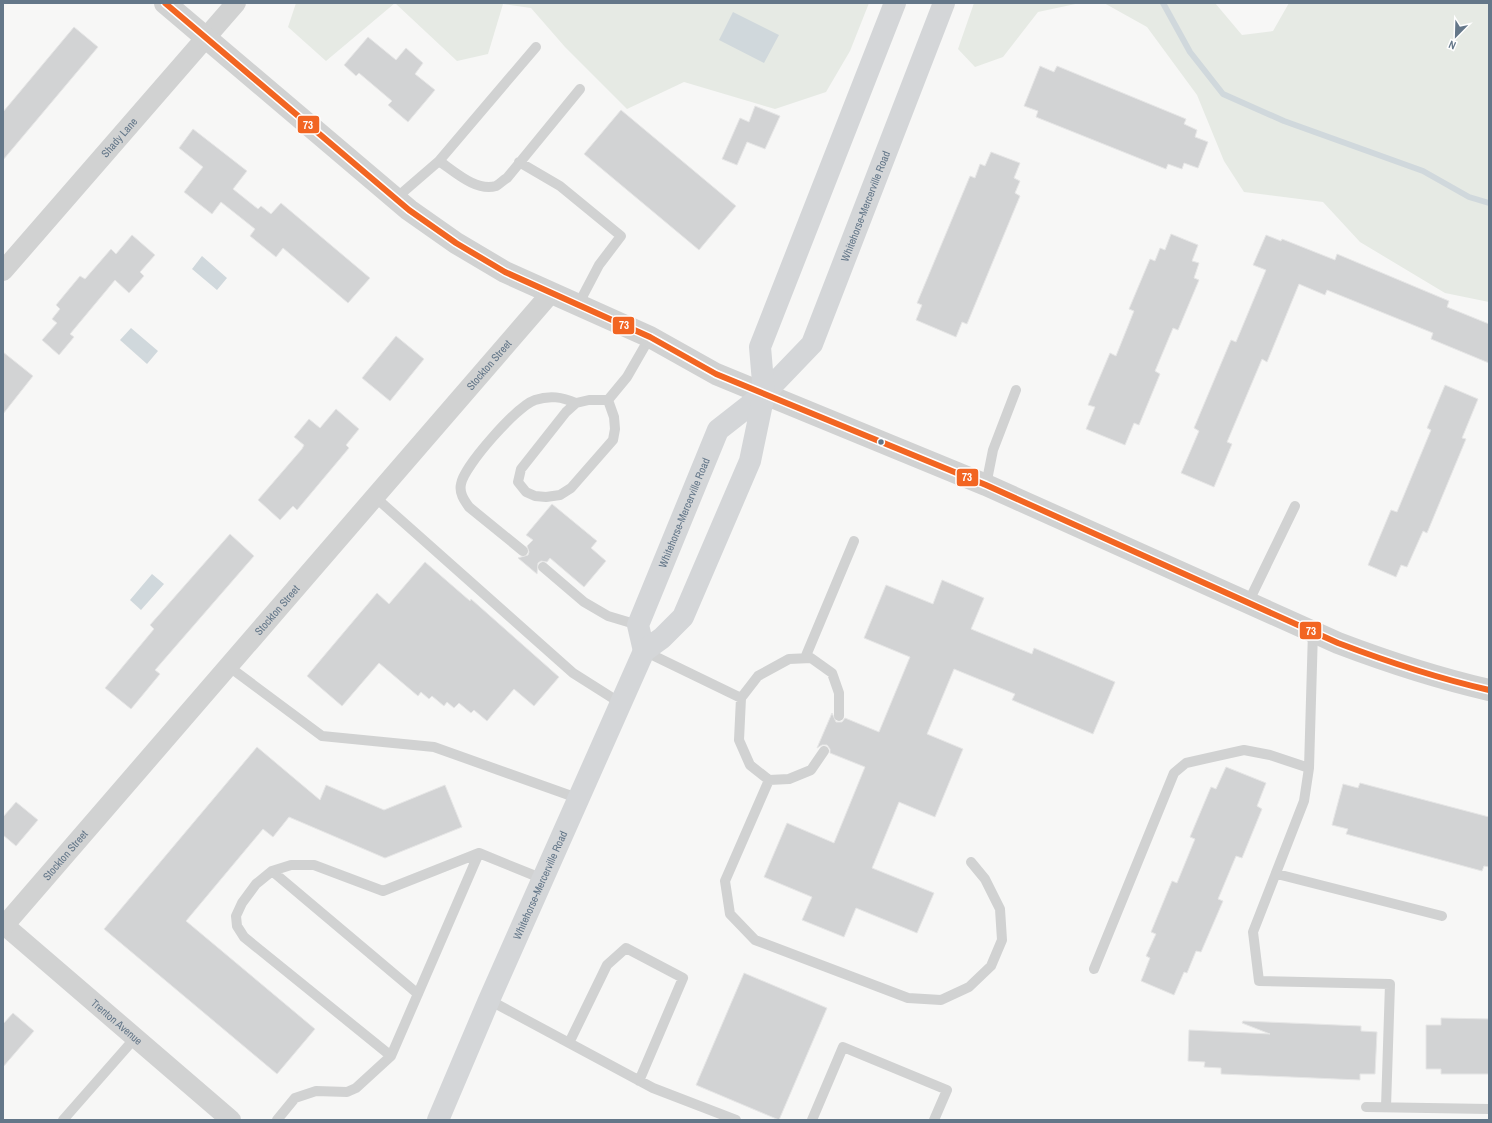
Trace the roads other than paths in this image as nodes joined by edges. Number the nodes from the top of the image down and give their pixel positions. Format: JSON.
{"nodes":[{"id":1,"x":165,"y":3,"type":"edge"},
{"id":2,"x":236,"y":3,"type":"edge"},
{"id":3,"x":895,"y":3,"type":"edge"},
{"id":4,"x":944,"y":3,"type":"edge"},
{"id":5,"x":206,"y":38,"type":"junction"},
{"id":6,"x":536,"y":47,"type":"dead end"},
{"id":7,"x":580,"y":89,"type":"dead end"},
{"id":8,"x":439,"y":161,"type":"junction"},
{"id":9,"x":519,"y":162,"type":"junction"},
{"id":10,"x":395,"y":199,"type":"junction"},
{"id":11,"x":3,"y":271,"type":"edge"},
{"id":12,"x":551,"y":293,"type":"junction"},
{"id":13,"x":578,"y":306,"type":"junction"},
{"id":14,"x":650,"y":337,"type":"junction"},
{"id":15,"x":1016,"y":390,"type":"dead end"},
{"id":16,"x":764,"y":394,"type":"junction"},
{"id":17,"x":608,"y":400,"type":"junction"},
{"id":18,"x":576,"y":403,"type":"junction"},
{"id":19,"x":986,"y":485,"type":"junction"},
{"id":20,"x":375,"y":497,"type":"junction"},
{"id":21,"x":1295,"y":506,"type":"dead end"},
{"id":22,"x":854,"y":541,"type":"dead end"},
{"id":23,"x":524,"y":551,"type":"dead end"},
{"id":24,"x":543,"y":567,"type":"dead end"},
{"id":25,"x":1248,"y":603,"type":"junction"},
{"id":26,"x":638,"y":625,"type":"junction"},
{"id":27,"x":1313,"y":631,"type":"junction"},
{"id":28,"x":644,"y":651,"type":"junction"},
{"id":29,"x":805,"y":658,"type":"junction"},
{"id":30,"x":228,"y":666,"type":"junction"},
{"id":31,"x":1489,"y":690,"type":"edge"},
{"id":32,"x":741,"y":698,"type":"junction"},
{"id":33,"x":622,"y":704,"type":"junction"},
{"id":34,"x":839,"y":716,"type":"dead end"},
{"id":35,"x":824,"y":751,"type":"dead end"},
{"id":36,"x":1308,"y":768,"type":"junction"},
{"id":37,"x":769,"y":780,"type":"junction"},
{"id":38,"x":580,"y":799,"type":"junction"},
{"id":39,"x":480,"y":853,"type":"junction"},
{"id":40,"x":971,"y":862,"type":"dead end"},
{"id":41,"x":272,"y":871,"type":"junction"},
{"id":42,"x":1277,"y":874,"type":"junction"},
{"id":43,"x":543,"y":879,"type":"junction"},
{"id":44,"x":1442,"y":916,"type":"dead end"},
{"id":45,"x":3,"y":926,"type":"edge"},
{"id":46,"x":1094,"y":969,"type":"dead end"},
{"id":47,"x":418,"y":994,"type":"junction"},
{"id":48,"x":489,"y":1000,"type":"junction"},
{"id":49,"x":135,"y":1038,"type":"junction"},
{"id":50,"x":569,"y":1043,"type":"junction"},
{"id":51,"x":391,"y":1056,"type":"junction"},
{"id":52,"x":639,"y":1081,"type":"junction"},
{"id":53,"x":1366,"y":1107,"type":"dead end"},
{"id":54,"x":1386,"y":1107,"type":"junction"},
{"id":55,"x":1489,"y":1109,"type":"edge"},
{"id":56,"x":63,"y":1120,"type":"edge"},
{"id":57,"x":231,"y":1120,"type":"edge"},
{"id":58,"x":277,"y":1120,"type":"edge"},
{"id":59,"x":438,"y":1120,"type":"edge"},
{"id":60,"x":736,"y":1120,"type":"edge"},
{"id":61,"x":812,"y":1120,"type":"edge"},
{"id":62,"x":934,"y":1120,"type":"edge"}],
"edges":[{"from":1,"to":5,"type":"street"},
{"from":2,"to":5,"type":"street","name":"Shady Lane"},
{"from":3,"to":16,"type":"main road"},
{"from":4,"to":16,"type":"main road","name":"Whitehorse-Mercerville Road"},
{"from":5,"to":10,"type":"street"},
{"from":5,"to":11,"type":"street","name":"Shady Lane"},
{"from":6,"to":8,"type":"lane"},
{"from":7,"to":9,"type":"lane"},
{"from":8,"to":9,"type":"lane"},
{"from":8,"to":10,"type":"lane"},
{"from":9,"to":13,"type":"lane"},
{"from":10,"to":12,"type":"street"},
{"from":12,"to":13,"type":"street"},
{"from":12,"to":20,"type":"street","name":"Stockton Street"},
{"from":13,"to":14,"type":"street"},
{"from":14,"to":16,"type":"street"},
{"from":14,"to":17,"type":"lane"},
{"from":15,"to":19,"type":"lane"},
{"from":16,"to":19,"type":"street"},
{"from":16,"to":26,"type":"main road","name":"Whitehorse-Mercerville Road"},
{"from":16,"to":28,"type":"main road"},
{"from":17,"to":18,"type":"lane"},
{"from":17,"to":18,"type":"lane"},
{"from":18,"to":23,"type":"lane"},
{"from":19,"to":25,"type":"street"},
{"from":20,"to":30,"type":"street","name":"Stockton Street"},
{"from":20,"to":33,"type":"lane"},
{"from":21,"to":25,"type":"lane"},
{"from":22,"to":29,"type":"lane"},
{"from":24,"to":26,"type":"lane"},
{"from":25,"to":27,"type":"street"},
{"from":26,"to":28,"type":"main road"},
{"from":27,"to":31,"type":"street"},
{"from":27,"to":36,"type":"lane"},
{"from":28,"to":32,"type":"lane"},
{"from":28,"to":33,"type":"main road","name":"Whitehorse-Mercerville Road"},
{"from":29,"to":32,"type":"lane"},
{"from":29,"to":34,"type":"lane"},
{"from":30,"to":38,"type":"lane"},
{"from":30,"to":45,"type":"street","name":"Stockton Street"},
{"from":32,"to":37,"type":"lane"},
{"from":33,"to":38,"type":"main road","name":"Whitehorse-Mercerville Road"},
{"from":35,"to":37,"type":"lane"},
{"from":36,"to":42,"type":"lane"},
{"from":36,"to":46,"type":"lane"},
{"from":37,"to":40,"type":"lane"},
{"from":38,"to":43,"type":"main road","name":"Whitehorse-Mercerville Road"},
{"from":39,"to":41,"type":"lane"},
{"from":39,"to":43,"type":"lane"},
{"from":39,"to":47,"type":"lane"},
{"from":41,"to":47,"type":"lane"},
{"from":41,"to":51,"type":"lane"},
{"from":42,"to":44,"type":"lane"},
{"from":42,"to":54,"type":"lane"},
{"from":43,"to":48,"type":"main road","name":"Whitehorse-Mercerville Road"},
{"from":45,"to":49,"type":"street","name":"Trenton Avenue"},
{"from":47,"to":51,"type":"lane"},
{"from":48,"to":50,"type":"lane"},
{"from":48,"to":59,"type":"main road","name":"Whitehorse-Mercerville Road"},
{"from":49,"to":56,"type":"lane"},
{"from":49,"to":57,"type":"street","name":"Trenton Avenue"},
{"from":50,"to":52,"type":"lane"},
{"from":50,"to":52,"type":"lane"},
{"from":51,"to":58,"type":"lane"},
{"from":52,"to":60,"type":"lane"},
{"from":53,"to":54,"type":"lane"},
{"from":54,"to":55,"type":"lane"},
{"from":61,"to":62,"type":"lane"}]}
